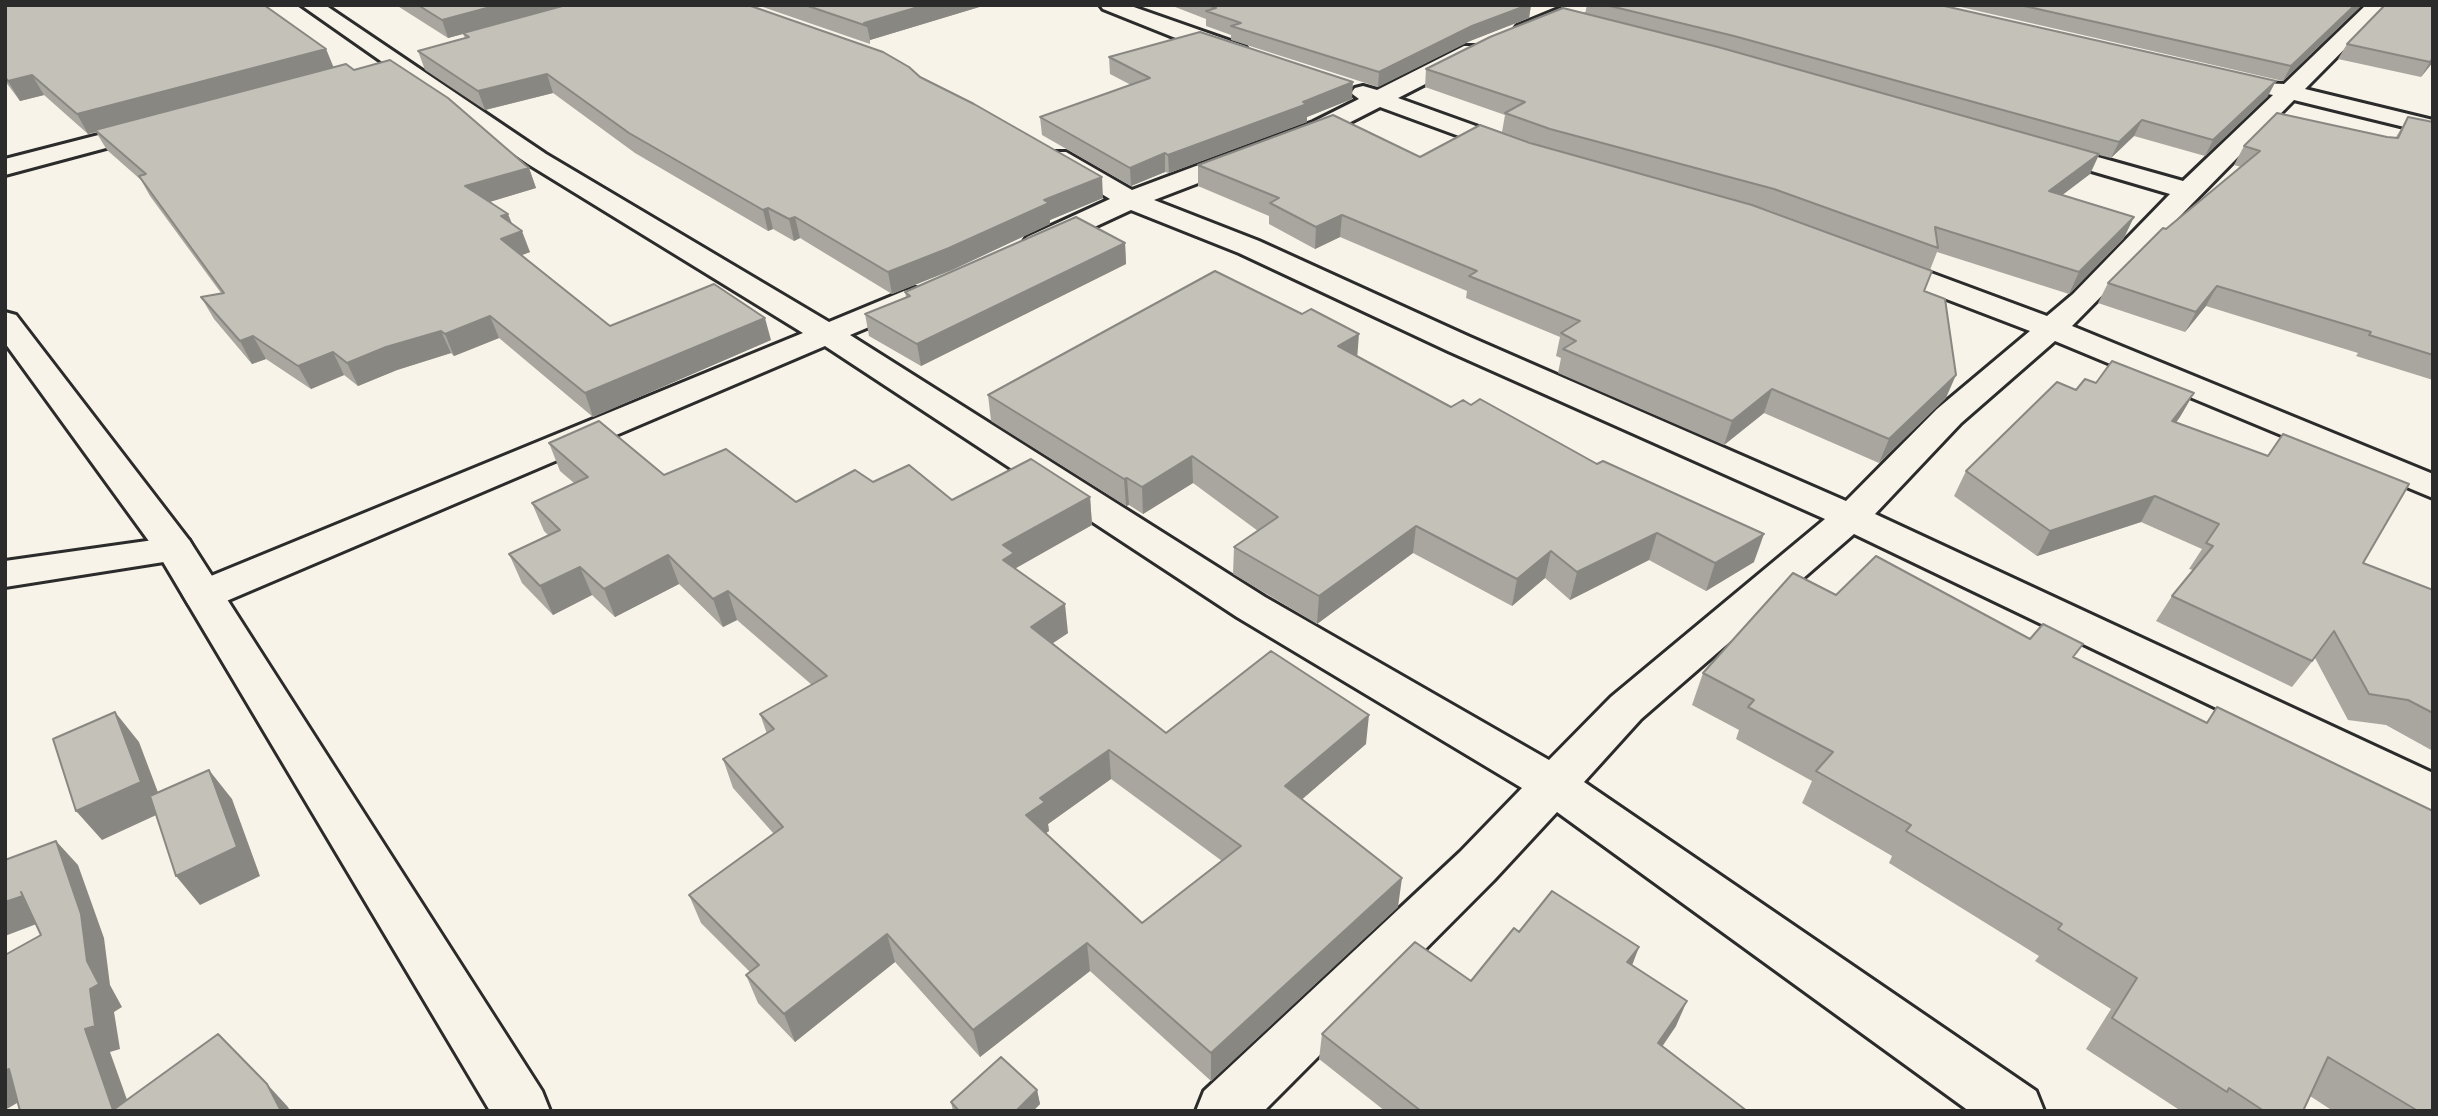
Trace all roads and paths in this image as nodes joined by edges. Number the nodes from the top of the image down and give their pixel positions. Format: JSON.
{"nodes":[{"id":1,"x":311,"y":5,"type":"edge"},
{"id":2,"x":1110,"y":5,"type":"edge"},
{"id":3,"x":2378,"y":5,"type":"edge"},
{"id":4,"x":1522,"y":8,"type":"edge"},
{"id":5,"x":1590,"y":16,"type":"edge"},
{"id":6,"x":1555,"y":18,"type":"junction"},
{"id":7,"x":1259,"y":58,"type":"edge"},
{"id":8,"x":2252,"y":83,"type":"edge"},
{"id":9,"x":1344,"y":86,"type":"edge"},
{"id":10,"x":2290,"y":92,"type":"junction"},
{"id":11,"x":1379,"y":98,"type":"junction"},
{"id":12,"x":171,"y":123,"type":"edge"},
{"id":13,"x":2433,"y":127,"type":"edge"},
{"id":14,"x":2020,"y":142,"type":"edge"},
{"id":15,"x":1036,"y":145,"type":"edge"},
{"id":16,"x":1537,"y":156,"type":"edge"},
{"id":17,"x":5,"y":167,"type":"edge"},
{"id":18,"x":2188,"y":191,"type":"junction"},
{"id":19,"x":1130,"y":200,"type":"junction"},
{"id":20,"x":1846,"y":251,"type":"edge"},
{"id":21,"x":1011,"y":256,"type":"edge"},
{"id":22,"x":938,"y":288,"type":"edge"},
{"id":23,"x":5,"y":321,"type":"edge"},
{"id":24,"x":2051,"y":328,"type":"junction"},
{"id":25,"x":827,"y":334,"type":"junction"},
{"id":26,"x":2433,"y":487,"type":"edge"},
{"id":27,"x":1850,"y":517,"type":"junction"},
{"id":28,"x":175,"y":549,"type":"junction"},
{"id":29,"x":5,"y":574,"type":"edge"},
{"id":30,"x":204,"y":595,"type":"junction"},
{"id":31,"x":1553,"y":784,"type":"junction"},
{"id":32,"x":2433,"y":794,"type":"edge"},
{"id":33,"x":522,"y":1111,"type":"edge"},
{"id":34,"x":1224,"y":1111,"type":"edge"},
{"id":35,"x":2017,"y":1111,"type":"edge"}],
"edges":[{"from":1,"to":25,"type":"street"},
{"from":2,"to":7,"type":"street"},
{"from":3,"to":10,"type":"street"},
{"from":4,"to":6,"type":"street"},
{"from":5,"to":6,"type":"street"},
{"from":6,"to":11,"type":"street"},
{"from":8,"to":10,"type":"street"},
{"from":9,"to":11,"type":"street"},
{"from":10,"to":13,"type":"street"},
{"from":10,"to":18,"type":"street"},
{"from":11,"to":16,"type":"street"},
{"from":11,"to":19,"type":"street"},
{"from":12,"to":17,"type":"street"},
{"from":14,"to":18,"type":"street"},
{"from":15,"to":19,"type":"street"},
{"from":18,"to":24,"type":"street"},
{"from":19,"to":21,"type":"street"},
{"from":19,"to":27,"type":"street"},
{"from":20,"to":24,"type":"street"},
{"from":22,"to":25,"type":"street"},
{"from":23,"to":28,"type":"street"},
{"from":24,"to":26,"type":"street"},
{"from":24,"to":27,"type":"street"},
{"from":25,"to":30,"type":"street"},
{"from":25,"to":31,"type":"street"},
{"from":27,"to":31,"type":"street"},
{"from":27,"to":32,"type":"street"},
{"from":28,"to":29,"type":"street"},
{"from":28,"to":30,"type":"street"},
{"from":30,"to":33,"type":"street"},
{"from":31,"to":34,"type":"street"},
{"from":31,"to":35,"type":"street"}]}
